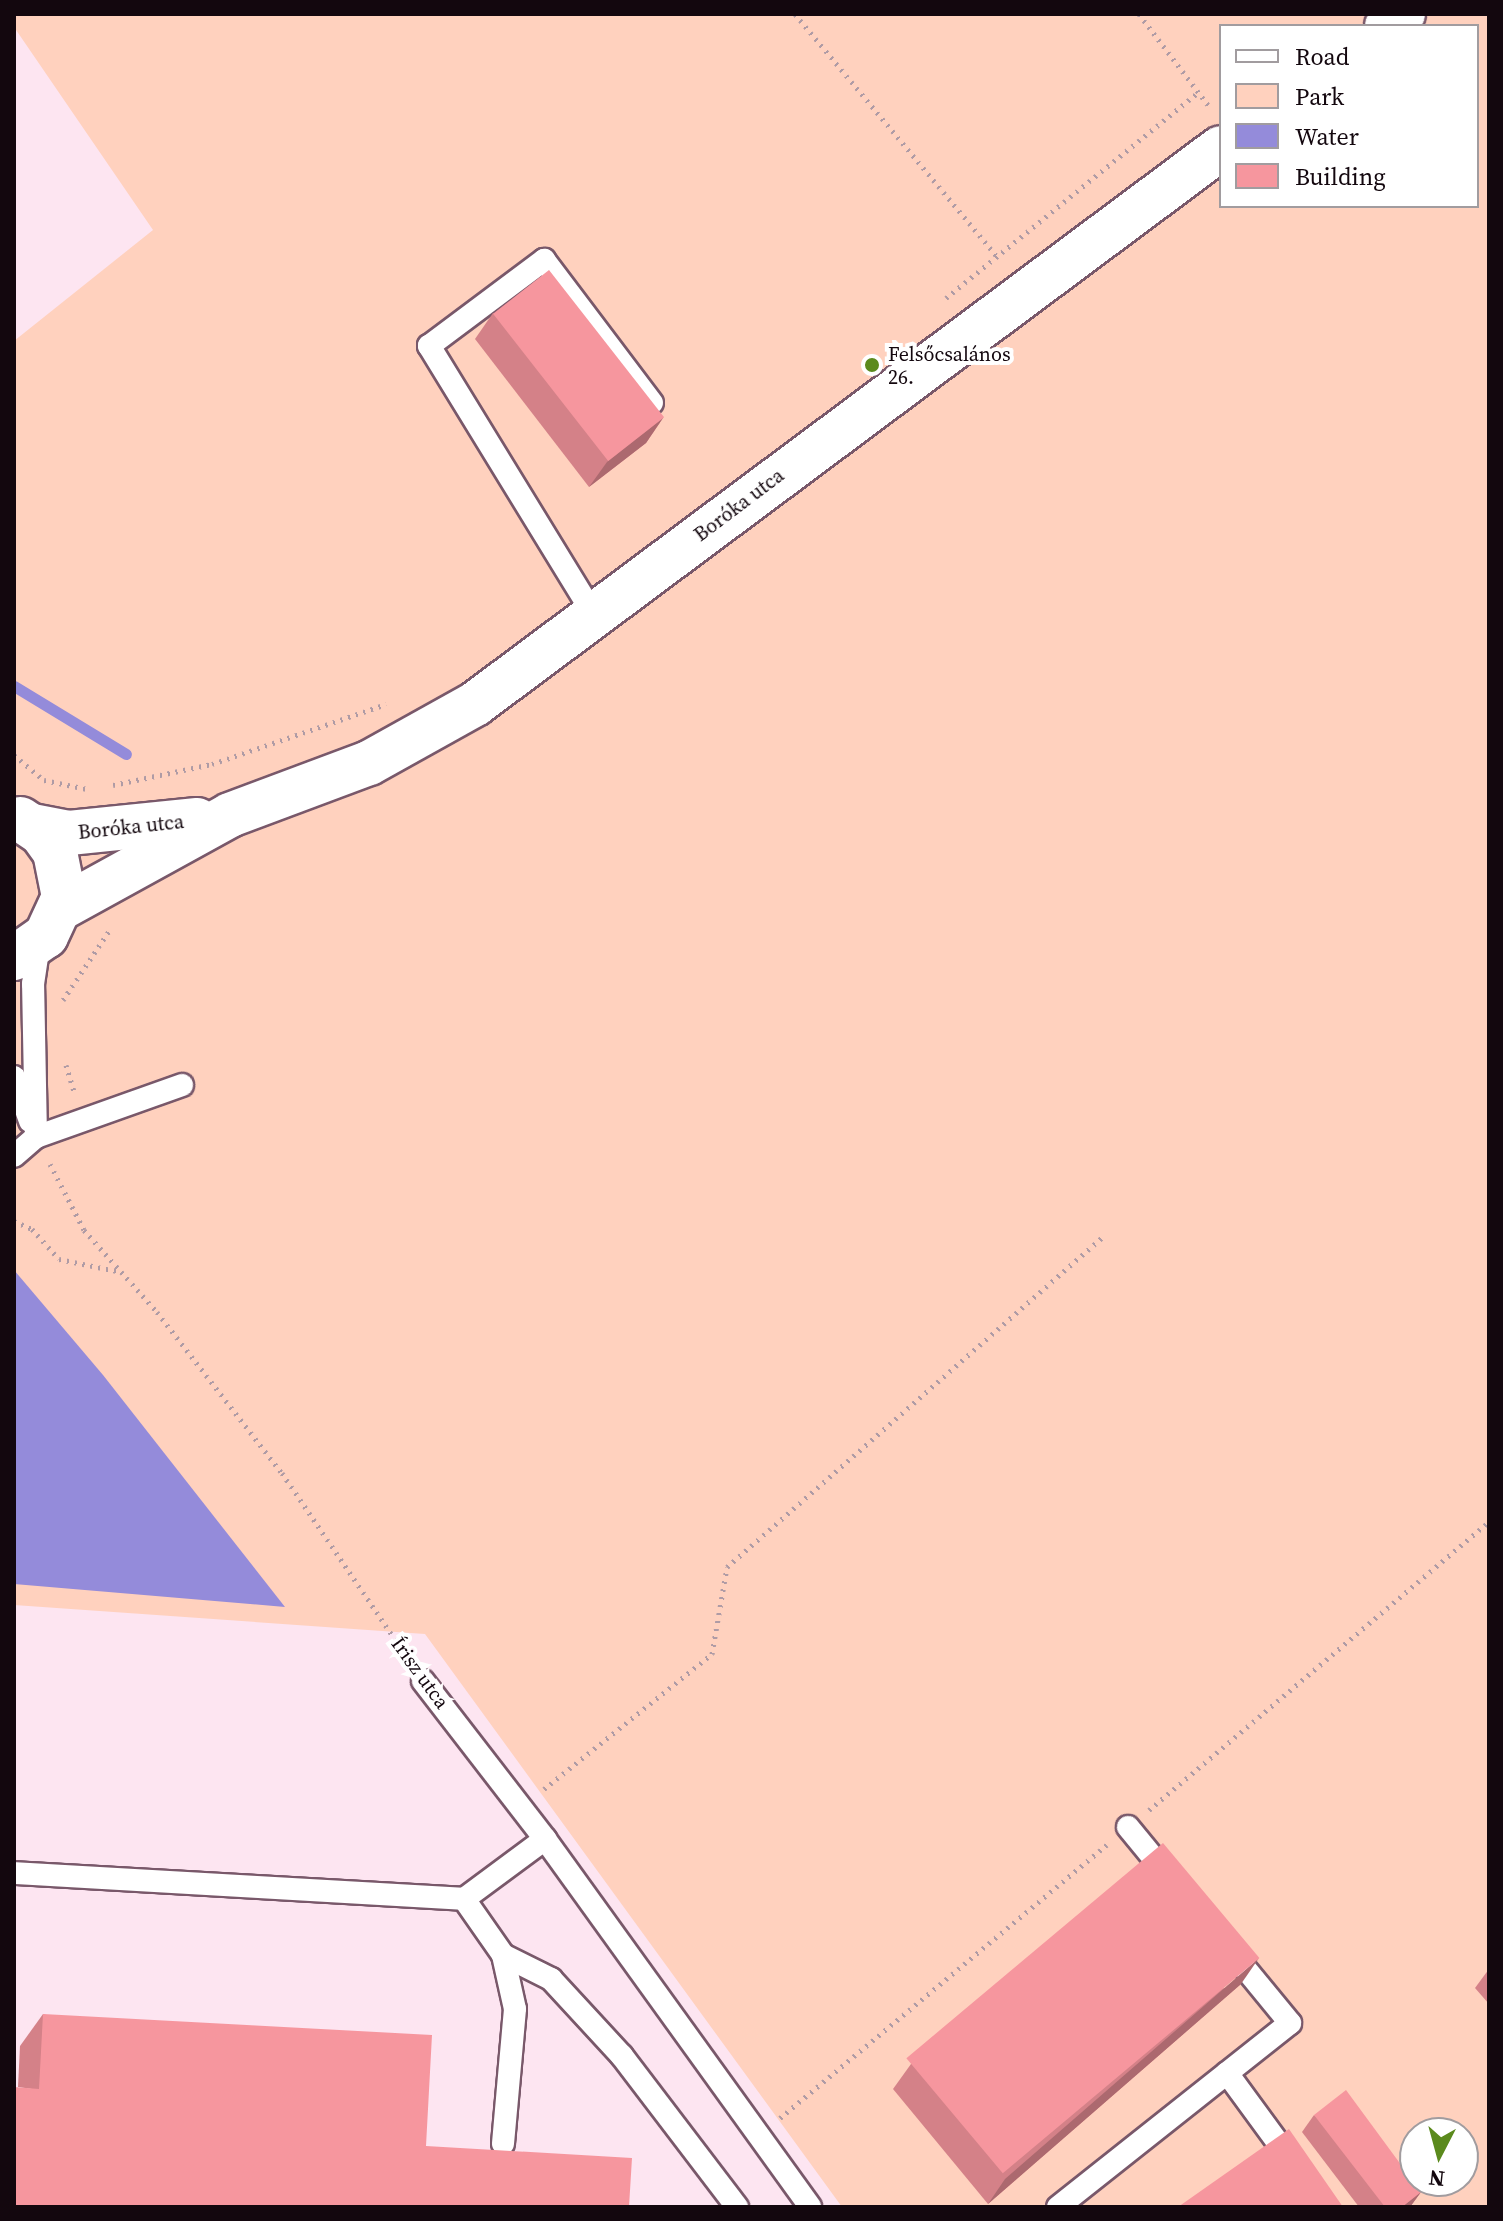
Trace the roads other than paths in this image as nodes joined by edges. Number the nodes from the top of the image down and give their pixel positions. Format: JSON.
{"nodes":[{"id":1,"x":1217,"y":130,"type":"edge"},
{"id":2,"x":652,"y":403,"type":"edge"},
{"id":3,"x":594,"y":615,"type":"junction"},
{"id":4,"x":23,"y":822,"type":"edge"},
{"id":5,"x":117,"y":851,"type":"junction"},
{"id":6,"x":38,"y":936,"type":"edge"},
{"id":7,"x":14,"y":1077,"type":"edge"},
{"id":8,"x":182,"y":1085,"type":"dead end"},
{"id":9,"x":36,"y":1137,"type":"junction"},
{"id":10,"x":14,"y":1156,"type":"edge"},
{"id":11,"x":423,"y":1681,"type":"road end"},
{"id":12,"x":1128,"y":1827,"type":"dead end"},
{"id":13,"x":545,"y":1839,"type":"junction"},
{"id":14,"x":14,"y":1873,"type":"edge"},
{"id":15,"x":464,"y":1899,"type":"junction"},
{"id":16,"x":1189,"y":1901,"type":"edge"},
{"id":17,"x":1219,"y":1937,"type":"edge"},
{"id":18,"x":503,"y":1955,"type":"junction"},
{"id":19,"x":1227,"y":2073,"type":"junction"},
{"id":20,"x":503,"y":2143,"type":"dead end"},
{"id":21,"x":737,"y":2207,"type":"edge"},
{"id":22,"x":810,"y":2207,"type":"edge"},
{"id":23,"x":1058,"y":2207,"type":"edge"},
{"id":24,"x":1325,"y":2207,"type":"edge"}],
"edges":[{"from":1,"to":3,"type":"street","name":"Boróka utca"},
{"from":2,"to":3,"type":"lane"},
{"from":3,"to":5,"type":"street","name":"Boróka utca"},
{"from":4,"to":5,"type":"street","name":"Boróka utca"},
{"from":4,"to":6,"type":"street"},
{"from":5,"to":6,"type":"street","name":"Boróka utca"},
{"from":6,"to":9,"type":"lane"},
{"from":7,"to":9,"type":"lane"},
{"from":8,"to":9,"type":"lane"},
{"from":9,"to":10,"type":"lane"},
{"from":11,"to":13,"type":"lane","name":"Írisz utca"},
{"from":12,"to":16,"type":"lane"},
{"from":13,"to":15,"type":"lane"},
{"from":13,"to":22,"type":"lane","name":"Írisz utca"},
{"from":14,"to":15,"type":"lane"},
{"from":15,"to":18,"type":"lane"},
{"from":17,"to":19,"type":"lane"},
{"from":18,"to":20,"type":"lane"},
{"from":18,"to":21,"type":"lane"},
{"from":19,"to":23,"type":"lane"},
{"from":19,"to":24,"type":"lane"}]}
